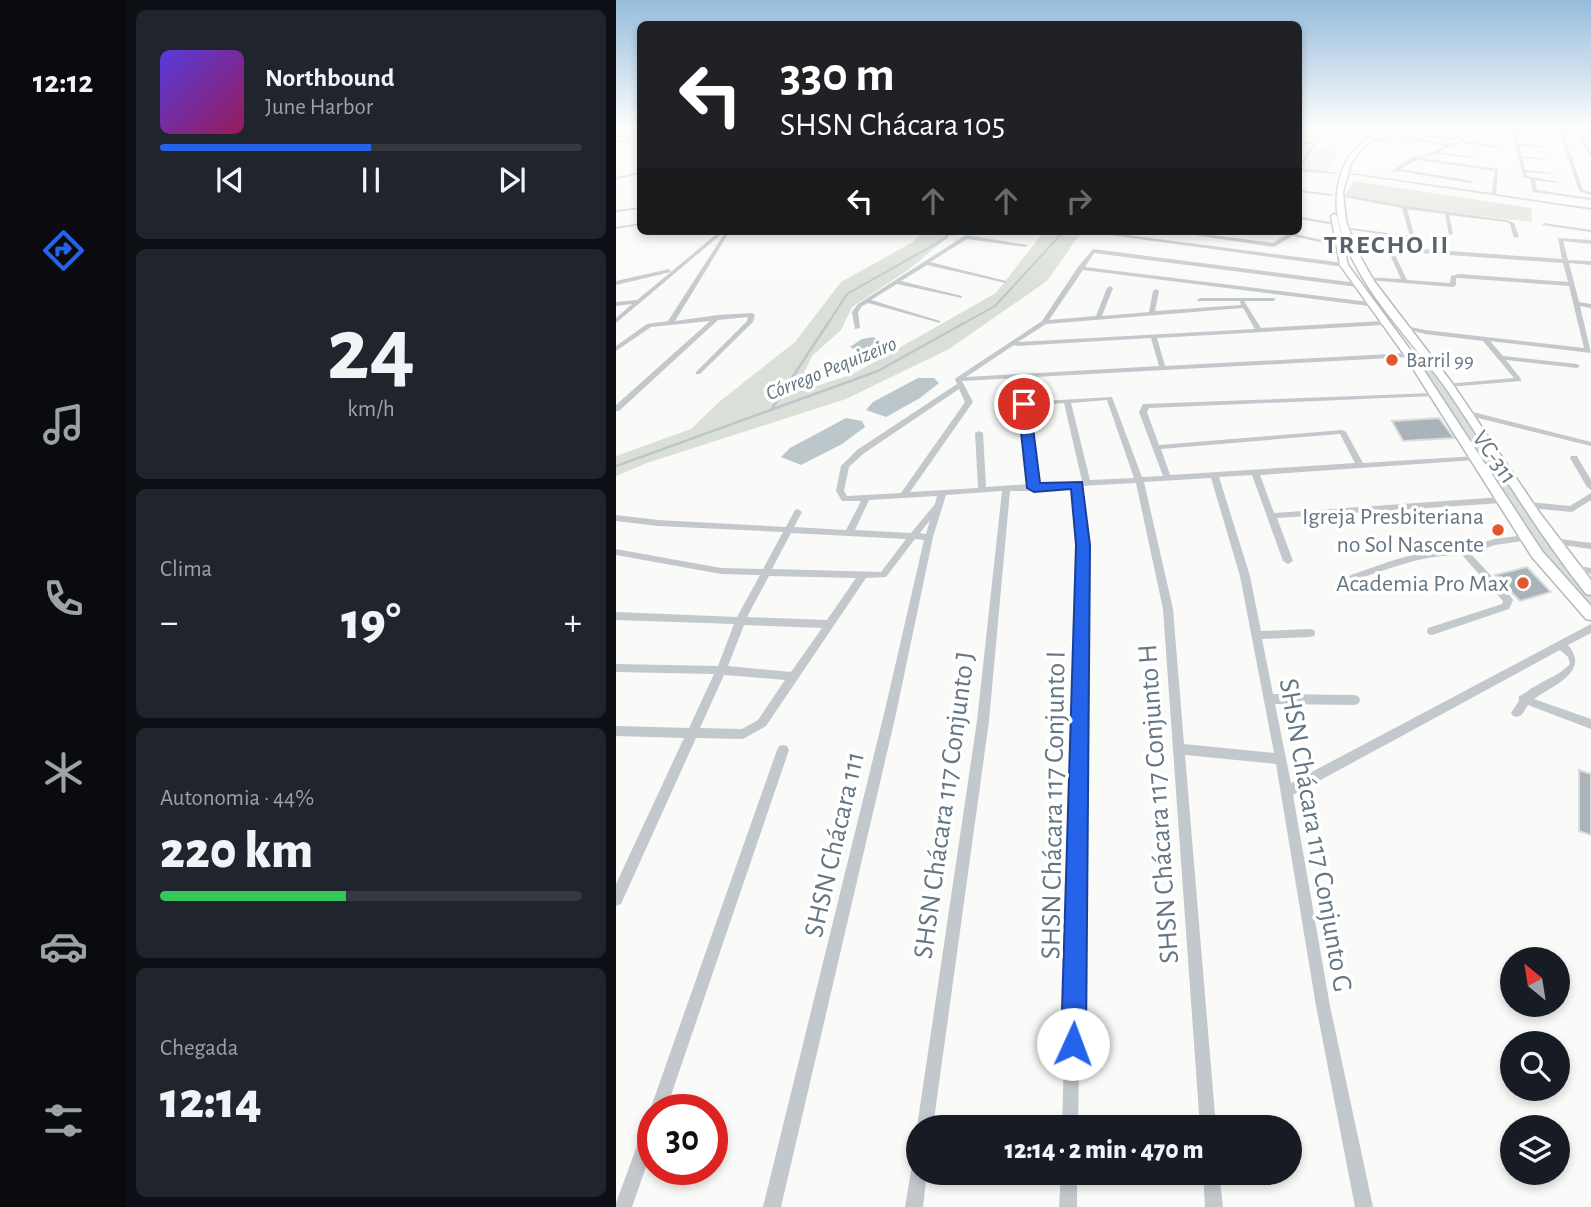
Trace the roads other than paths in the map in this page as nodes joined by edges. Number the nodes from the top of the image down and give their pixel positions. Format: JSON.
{"nodes":[{"id":1,"x":1339,"y":184,"type":"edge"},
{"id":2,"x":1423,"y":184,"type":"edge"},
{"id":3,"x":1495,"y":184,"type":"edge"},
{"id":4,"x":1532,"y":184,"type":"edge"},
{"id":5,"x":1302,"y":192,"type":"edge"},
{"id":6,"x":1494,"y":195,"type":"junction"},
{"id":7,"x":1589,"y":195,"type":"edge"},
{"id":8,"x":1338,"y":196,"type":"junction"},
{"id":9,"x":1572,"y":206,"type":"junction"},
{"id":10,"x":1404,"y":207,"type":"junction"},
{"id":11,"x":637,"y":208,"type":"edge"},
{"id":12,"x":1591,"y":209,"type":"edge"},
{"id":13,"x":616,"y":211,"type":"edge"},
{"id":14,"x":1447,"y":214,"type":"junction"},
{"id":15,"x":1302,"y":216,"type":"edge"},
{"id":16,"x":1572,"y":216,"type":"dead end"},
{"id":17,"x":637,"y":224,"type":"edge"},
{"id":18,"x":1335,"y":224,"type":"junction"},
{"id":19,"x":1544,"y":224,"type":"dead end"},
{"id":20,"x":616,"y":228,"type":"edge"},
{"id":21,"x":1345,"y":228,"type":"junction"},
{"id":22,"x":1591,"y":231,"type":"edge"},
{"id":23,"x":1451,"y":234,"type":"dead end"},
{"id":24,"x":718,"y":235,"type":"edge"},
{"id":25,"x":725,"y":235,"type":"edge"},
{"id":26,"x":989,"y":235,"type":"edge"},
{"id":27,"x":1120,"y":235,"type":"edge"},
{"id":28,"x":1199,"y":235,"type":"edge"},
{"id":29,"x":1289,"y":235,"type":"edge"},
{"id":30,"x":1295,"y":235,"type":"edge"},
{"id":31,"x":1135,"y":237,"type":"junction"},
{"id":32,"x":1516,"y":237,"type":"dead end"},
{"id":33,"x":982,"y":240,"type":"junction"},
{"id":34,"x":1591,"y":242,"type":"edge"},
{"id":35,"x":1338,"y":244,"type":"junction"},
{"id":36,"x":1025,"y":245,"type":"dead end"},
{"id":37,"x":1351,"y":246,"type":"junction"},
{"id":38,"x":1390,"y":249,"type":"junction"},
{"id":39,"x":1127,"y":253,"type":"junction"},
{"id":40,"x":1565,"y":261,"type":"junction"},
{"id":41,"x":1591,"y":262,"type":"edge"},
{"id":42,"x":927,"y":263,"type":"junction"},
{"id":43,"x":1344,"y":265,"type":"junction"},
{"id":44,"x":1080,"y":268,"type":"junction"},
{"id":45,"x":673,"y":270,"type":"junction"},
{"id":46,"x":1367,"y":278,"type":"junction"},
{"id":47,"x":1404,"y":280,"type":"junction"},
{"id":48,"x":897,"y":282,"type":"junction"},
{"id":49,"x":1004,"y":282,"type":"dead end"},
{"id":50,"x":616,"y":283,"type":"edge"},
{"id":51,"x":1569,"y":284,"type":"junction"},
{"id":52,"x":1357,"y":285,"type":"junction"},
{"id":53,"x":1110,"y":288,"type":"dead end"},
{"id":54,"x":1156,"y":291,"type":"dead end"},
{"id":55,"x":1287,"y":296,"type":"junction"},
{"id":56,"x":960,"y":297,"type":"dead end"},
{"id":57,"x":1200,"y":300,"type":"dead end"},
{"id":58,"x":868,"y":301,"type":"junction"},
{"id":59,"x":1382,"y":301,"type":"junction"},
{"id":60,"x":638,"y":302,"type":"junction"},
{"id":61,"x":1367,"y":302,"type":"junction"},
{"id":62,"x":1575,"y":303,"type":"junction"},
{"id":63,"x":616,"y":304,"type":"edge"},
{"id":64,"x":1243,"y":304,"type":"junction"},
{"id":65,"x":1591,"y":306,"type":"edge"},
{"id":66,"x":1152,"y":313,"type":"junction"},
{"id":67,"x":719,"y":317,"type":"junction"},
{"id":68,"x":1098,"y":318,"type":"junction"},
{"id":69,"x":616,"y":321,"type":"edge"},
{"id":70,"x":671,"y":322,"type":"junction"},
{"id":71,"x":938,"y":322,"type":"dead end"},
{"id":72,"x":1044,"y":322,"type":"junction"},
{"id":73,"x":1383,"y":323,"type":"junction"},
{"id":74,"x":857,"y":328,"type":"dead end"},
{"id":75,"x":1399,"y":328,"type":"junction"},
{"id":76,"x":1258,"y":329,"type":"junction"},
{"id":77,"x":1425,"y":332,"type":"junction"},
{"id":78,"x":1153,"y":336,"type":"junction"},
{"id":79,"x":1412,"y":337,"type":"junction"},
{"id":80,"x":1486,"y":340,"type":"junction"},
{"id":81,"x":1014,"y":344,"type":"junction"},
{"id":82,"x":616,"y":349,"type":"edge"},
{"id":83,"x":1590,"y":351,"type":"edge"},
{"id":84,"x":1425,"y":354,"type":"junction"},
{"id":85,"x":1409,"y":355,"type":"junction"},
{"id":86,"x":1504,"y":358,"type":"junction"},
{"id":87,"x":1577,"y":366,"type":"dead end"},
{"id":88,"x":1163,"y":369,"type":"junction"},
{"id":89,"x":698,"y":373,"type":"dead end"},
{"id":90,"x":1445,"y":381,"type":"junction"},
{"id":91,"x":959,"y":382,"type":"junction"},
{"id":92,"x":1433,"y":394,"type":"junction"},
{"id":93,"x":1067,"y":401,"type":"junction"},
{"id":94,"x":616,"y":409,"type":"edge"},
{"id":95,"x":1465,"y":412,"type":"junction"},
{"id":96,"x":1498,"y":420,"type":"junction"},
{"id":97,"x":1474,"y":428,"type":"junction"},
{"id":98,"x":979,"y":433,"type":"dead end"},
{"id":99,"x":1591,"y":444,"type":"edge"},
{"id":100,"x":1157,"y":447,"type":"junction"},
{"id":101,"x":1476,"y":458,"type":"junction"},
{"id":102,"x":1574,"y":458,"type":"dead end"},
{"id":103,"x":1360,"y":465,"type":"junction"},
{"id":104,"x":1255,"y":472,"type":"junction"},
{"id":105,"x":1214,"y":475,"type":"junction"},
{"id":106,"x":1167,"y":478,"type":"junction"},
{"id":107,"x":1139,"y":480,"type":"junction"},
{"id":108,"x":1490,"y":481,"type":"junction"},
{"id":109,"x":1082,"y":484,"type":"junction"},
{"id":110,"x":1516,"y":487,"type":"junction"},
{"id":111,"x":1591,"y":487,"type":"edge"},
{"id":112,"x":1034,"y":488,"type":"junction"},
{"id":113,"x":1006,"y":490,"type":"junction"},
{"id":114,"x":982,"y":491,"type":"junction"},
{"id":115,"x":904,"y":495,"type":"junction"},
{"id":116,"x":1591,"y":496,"type":"edge"},
{"id":117,"x":941,"y":497,"type":"junction"},
{"id":118,"x":866,"y":498,"type":"junction"},
{"id":119,"x":1502,"y":500,"type":"junction"},
{"id":120,"x":1529,"y":505,"type":"junction"},
{"id":121,"x":798,"y":512,"type":"dead end"},
{"id":122,"x":1271,"y":516,"type":"junction"},
{"id":123,"x":616,"y":518,"type":"edge"},
{"id":124,"x":790,"y":531,"type":"junction"},
{"id":125,"x":849,"y":533,"type":"junction"},
{"id":126,"x":911,"y":536,"type":"junction"},
{"id":127,"x":929,"y":537,"type":"junction"},
{"id":128,"x":1526,"y":538,"type":"junction"},
{"id":129,"x":1552,"y":541,"type":"junction"},
{"id":130,"x":1591,"y":547,"type":"edge"},
{"id":131,"x":616,"y":552,"type":"edge"},
{"id":132,"x":1464,"y":552,"type":"junction"},
{"id":133,"x":1288,"y":561,"type":"dead end"},
{"id":134,"x":1573,"y":568,"type":"junction"},
{"id":135,"x":1591,"y":571,"type":"edge"},
{"id":136,"x":763,"y":573,"type":"junction"},
{"id":137,"x":862,"y":576,"type":"junction"},
{"id":138,"x":1354,"y":577,"type":"dead end"},
{"id":139,"x":1591,"y":590,"type":"edge"},
{"id":140,"x":1591,"y":615,"type":"edge"},
{"id":141,"x":616,"y":616,"type":"edge"},
{"id":142,"x":741,"y":619,"type":"junction"},
{"id":143,"x":829,"y":624,"type":"junction"},
{"id":144,"x":1591,"y":628,"type":"edge"},
{"id":145,"x":1432,"y":631,"type":"dead end"},
{"id":146,"x":1310,"y":633,"type":"dead end"},
{"id":147,"x":1256,"y":635,"type":"junction"},
{"id":148,"x":1561,"y":645,"type":"junction"},
{"id":149,"x":616,"y":668,"type":"edge"},
{"id":150,"x":721,"y":670,"type":"junction"},
{"id":151,"x":794,"y":677,"type":"junction"},
{"id":152,"x":1269,"y":699,"type":"junction"},
{"id":153,"x":1523,"y":699,"type":"junction"},
{"id":154,"x":1355,"y":700,"type":"dead end"},
{"id":155,"x":1517,"y":713,"type":"dead end"},
{"id":156,"x":1591,"y":724,"type":"edge"},
{"id":157,"x":616,"y":730,"type":"edge"},
{"id":158,"x":692,"y":733,"type":"junction"},
{"id":159,"x":783,"y":750,"type":"dead end"},
{"id":160,"x":1180,"y":750,"type":"junction"},
{"id":161,"x":1279,"y":759,"type":"junction"},
{"id":162,"x":1287,"y":792,"type":"junction"},
{"id":163,"x":616,"y":899,"type":"edge"},
{"id":164,"x":664,"y":1094,"type":"edge"},
{"id":165,"x":927,"y":1115,"type":"edge"},
{"id":166,"x":1070,"y":1115,"type":"edge"},
{"id":167,"x":1207,"y":1115,"type":"edge"},
{"id":168,"x":637,"y":1168,"type":"edge"},
{"id":169,"x":917,"y":1185,"type":"edge"},
{"id":170,"x":1069,"y":1185,"type":"edge"},
{"id":171,"x":1212,"y":1185,"type":"edge"},
{"id":172,"x":623,"y":1207,"type":"edge"},
{"id":173,"x":772,"y":1207,"type":"edge"},
{"id":174,"x":914,"y":1207,"type":"edge"},
{"id":175,"x":1068,"y":1207,"type":"edge"},
{"id":176,"x":1214,"y":1207,"type":"edge"},
{"id":177,"x":1364,"y":1207,"type":"edge"}],
"edges":[{"from":1,"to":8,"type":"main road","name":"VC-311"},
{"from":2,"to":6,"type":"street"},
{"from":3,"to":6,"type":"street"},
{"from":4,"to":7,"type":"street"},
{"from":5,"to":8,"type":"street"},
{"from":6,"to":9,"type":"street"},
{"from":8,"to":10,"type":"street"},
{"from":8,"to":18,"type":"main road","name":"VC-311"},
{"from":8,"to":21,"type":"main road"},
{"from":9,"to":12,"type":"street"},
{"from":9,"to":16,"type":"street"},
{"from":10,"to":14,"type":"street"},
{"from":10,"to":21,"type":"street"},
{"from":11,"to":13,"type":"street"},
{"from":14,"to":23,"type":"street"},
{"from":14,"to":32,"type":"street"},
{"from":15,"to":18,"type":"street"},
{"from":17,"to":20,"type":"street"},
{"from":18,"to":35,"type":"main road","name":"VC-311"},
{"from":19,"to":22,"type":"street"},
{"from":21,"to":37,"type":"main road"},
{"from":24,"to":45,"type":"street"},
{"from":25,"to":70,"type":"street"},
{"from":26,"to":33,"type":"street"},
{"from":27,"to":31,"type":"street"},
{"from":28,"to":29,"type":"street"},
{"from":30,"to":35,"type":"street"},
{"from":31,"to":39,"type":"street"},
{"from":31,"to":43,"type":"street"},
{"from":33,"to":36,"type":"street"},
{"from":33,"to":42,"type":"street"},
{"from":34,"to":40,"type":"street"},
{"from":35,"to":43,"type":"main road","name":"VC-311"},
{"from":37,"to":38,"type":"street"},
{"from":37,"to":46,"type":"main road"},
{"from":38,"to":40,"type":"street"},
{"from":38,"to":47,"type":"street"},
{"from":39,"to":44,"type":"street"},
{"from":39,"to":52,"type":"street"},
{"from":40,"to":41,"type":"street"},
{"from":40,"to":51,"type":"street"},
{"from":42,"to":48,"type":"street"},
{"from":42,"to":49,"type":"street"},
{"from":43,"to":52,"type":"main road","name":"VC-311"},
{"from":44,"to":55,"type":"street"},
{"from":44,"to":72,"type":"street"},
{"from":45,"to":50,"type":"street"},
{"from":45,"to":60,"type":"street"},
{"from":46,"to":47,"type":"street"},
{"from":46,"to":59,"type":"main road"},
{"from":47,"to":51,"type":"street"},
{"from":48,"to":56,"type":"street"},
{"from":48,"to":58,"type":"street"},
{"from":51,"to":62,"type":"street"},
{"from":52,"to":61,"type":"main road","name":"VC-311"},
{"from":53,"to":68,"type":"street"},
{"from":54,"to":66,"type":"street"},
{"from":55,"to":61,"type":"street"},
{"from":55,"to":64,"type":"street"},
{"from":57,"to":64,"type":"street"},
{"from":58,"to":71,"type":"street"},
{"from":58,"to":74,"type":"street"},
{"from":59,"to":61,"type":"main road"},
{"from":59,"to":75,"type":"main road"},
{"from":60,"to":63,"type":"street"},
{"from":60,"to":69,"type":"street"},
{"from":61,"to":73,"type":"main road","name":"VC-311"},
{"from":62,"to":65,"type":"street"},
{"from":62,"to":83,"type":"street"},
{"from":64,"to":66,"type":"street"},
{"from":64,"to":76,"type":"street"},
{"from":66,"to":68,"type":"street"},
{"from":67,"to":70,"type":"street"},
{"from":67,"to":89,"type":"street"},
{"from":67,"to":94,"type":"street"},
{"from":68,"to":72,"type":"street"},
{"from":70,"to":82,"type":"street"},
{"from":72,"to":81,"type":"street"},
{"from":73,"to":75,"type":"main road","name":"VC-311"},
{"from":73,"to":76,"type":"street"},
{"from":75,"to":77,"type":"street"},
{"from":75,"to":79,"type":"main road","name":"VC-311"},
{"from":75,"to":85,"type":"main road","name":"VC-311"},
{"from":76,"to":78,"type":"street"},
{"from":77,"to":79,"type":"street"},
{"from":77,"to":80,"type":"street"},
{"from":78,"to":81,"type":"street"},
{"from":78,"to":88,"type":"street"},
{"from":79,"to":84,"type":"main road","name":"VC-311"},
{"from":80,"to":83,"type":"street"},
{"from":80,"to":86,"type":"street"},
{"from":81,"to":91,"type":"street"},
{"from":84,"to":85,"type":"main road"},
{"from":84,"to":90,"type":"main road","name":"VC-311"},
{"from":85,"to":88,"type":"street"},
{"from":85,"to":92,"type":"main road","name":"VC-311"},
{"from":86,"to":87,"type":"street"},
{"from":86,"to":90,"type":"street"},
{"from":88,"to":91,"type":"street"},
{"from":90,"to":95,"type":"main road","name":"VC-311"},
{"from":91,"to":115,"type":"street"},
{"from":91,"to":118,"type":"street"},
{"from":92,"to":100,"type":"street"},
{"from":92,"to":101,"type":"main road","name":"VC-311"},
{"from":93,"to":107,"type":"street","name":"SHSN Chácara 117 Conjunto H"},
{"from":93,"to":109,"type":"street","name":"SHSN Chácara 117 Conjunto I"},
{"from":93,"to":112,"type":"street"},
{"from":95,"to":96,"type":"street"},
{"from":95,"to":97,"type":"main road","name":"VC-311"},
{"from":96,"to":97,"type":"street"},
{"from":96,"to":99,"type":"street"},
{"from":97,"to":110,"type":"main road","name":"VC-311"},
{"from":98,"to":114,"type":"street"},
{"from":100,"to":103,"type":"street"},
{"from":100,"to":106,"type":"street"},
{"from":101,"to":103,"type":"street"},
{"from":101,"to":108,"type":"main road","name":"VC-311"},
{"from":102,"to":111,"type":"street"},
{"from":103,"to":104,"type":"street"},
{"from":104,"to":105,"type":"street"},
{"from":104,"to":122,"type":"street"},
{"from":105,"to":106,"type":"street"},
{"from":105,"to":147,"type":"street","name":"SHSN Chácara 117 Conjunto G"},
{"from":106,"to":107,"type":"street"},
{"from":107,"to":109,"type":"street"},
{"from":107,"to":160,"type":"street","name":"SHSN Chácara 117 Conjunto H"},
{"from":108,"to":110,"type":"main road"},
{"from":108,"to":119,"type":"main road","name":"VC-311"},
{"from":109,"to":112,"type":"street"},
{"from":109,"to":166,"type":"street","name":"SHSN Chácara 117 Conjunto I"},
{"from":110,"to":120,"type":"main road","name":"VC-311"},
{"from":112,"to":113,"type":"street"},
{"from":113,"to":114,"type":"street"},
{"from":113,"to":165,"type":"street","name":"SHSN Chácara 117 Conjunto J"},
{"from":114,"to":117,"type":"street"},
{"from":115,"to":117,"type":"street"},
{"from":115,"to":118,"type":"street"},
{"from":116,"to":120,"type":"street"},
{"from":117,"to":126,"type":"street"},
{"from":117,"to":127,"type":"street","name":"SHSN Chácara 111"},
{"from":118,"to":125,"type":"street"},
{"from":119,"to":122,"type":"street"},
{"from":119,"to":128,"type":"main road","name":"VC-311"},
{"from":120,"to":129,"type":"main road","name":"VC-311"},
{"from":121,"to":124,"type":"street"},
{"from":122,"to":133,"type":"street"},
{"from":123,"to":124,"type":"street"},
{"from":124,"to":125,"type":"street"},
{"from":124,"to":136,"type":"street"},
{"from":125,"to":126,"type":"street"},
{"from":126,"to":127,"type":"street"},
{"from":126,"to":137,"type":"street"},
{"from":127,"to":173,"type":"street","name":"SHSN Chácara 111"},
{"from":128,"to":132,"type":"street"},
{"from":128,"to":140,"type":"main road","name":"VC-311"},
{"from":129,"to":130,"type":"street"},
{"from":129,"to":134,"type":"main road","name":"VC-311"},
{"from":131,"to":136,"type":"street"},
{"from":132,"to":138,"type":"street"},
{"from":132,"to":145,"type":"street"},
{"from":134,"to":135,"type":"street"},
{"from":134,"to":139,"type":"main road","name":"VC-311"},
{"from":136,"to":137,"type":"street"},
{"from":136,"to":142,"type":"street"},
{"from":137,"to":143,"type":"street"},
{"from":141,"to":142,"type":"street"},
{"from":142,"to":143,"type":"street"},
{"from":142,"to":150,"type":"street"},
{"from":143,"to":151,"type":"street"},
{"from":144,"to":148,"type":"street"},
{"from":146,"to":147,"type":"street"},
{"from":147,"to":152,"type":"street","name":"SHSN Chácara 117 Conjunto G"},
{"from":148,"to":153,"type":"street"},
{"from":148,"to":162,"type":"street"},
{"from":149,"to":150,"type":"street"},
{"from":150,"to":151,"type":"street"},
{"from":150,"to":158,"type":"street"},
{"from":151,"to":158,"type":"street"},
{"from":152,"to":154,"type":"street"},
{"from":152,"to":161,"type":"street","name":"SHSN Chácara 117 Conjunto G"},
{"from":153,"to":155,"type":"street"},
{"from":153,"to":156,"type":"street"},
{"from":157,"to":158,"type":"street"},
{"from":158,"to":163,"type":"street"},
{"from":159,"to":164,"type":"street"},
{"from":160,"to":161,"type":"street"},
{"from":160,"to":167,"type":"street","name":"SHSN Chácara 117 Conjunto H"},
{"from":161,"to":162,"type":"street","name":"SHSN Chácara 117 Conjunto G"},
{"from":162,"to":177,"type":"street","name":"SHSN Chácara 117 Conjunto G"},
{"from":168,"to":172,"type":"street"},
{"from":169,"to":174,"type":"street"},
{"from":170,"to":175,"type":"street"},
{"from":171,"to":176,"type":"street"}]}
